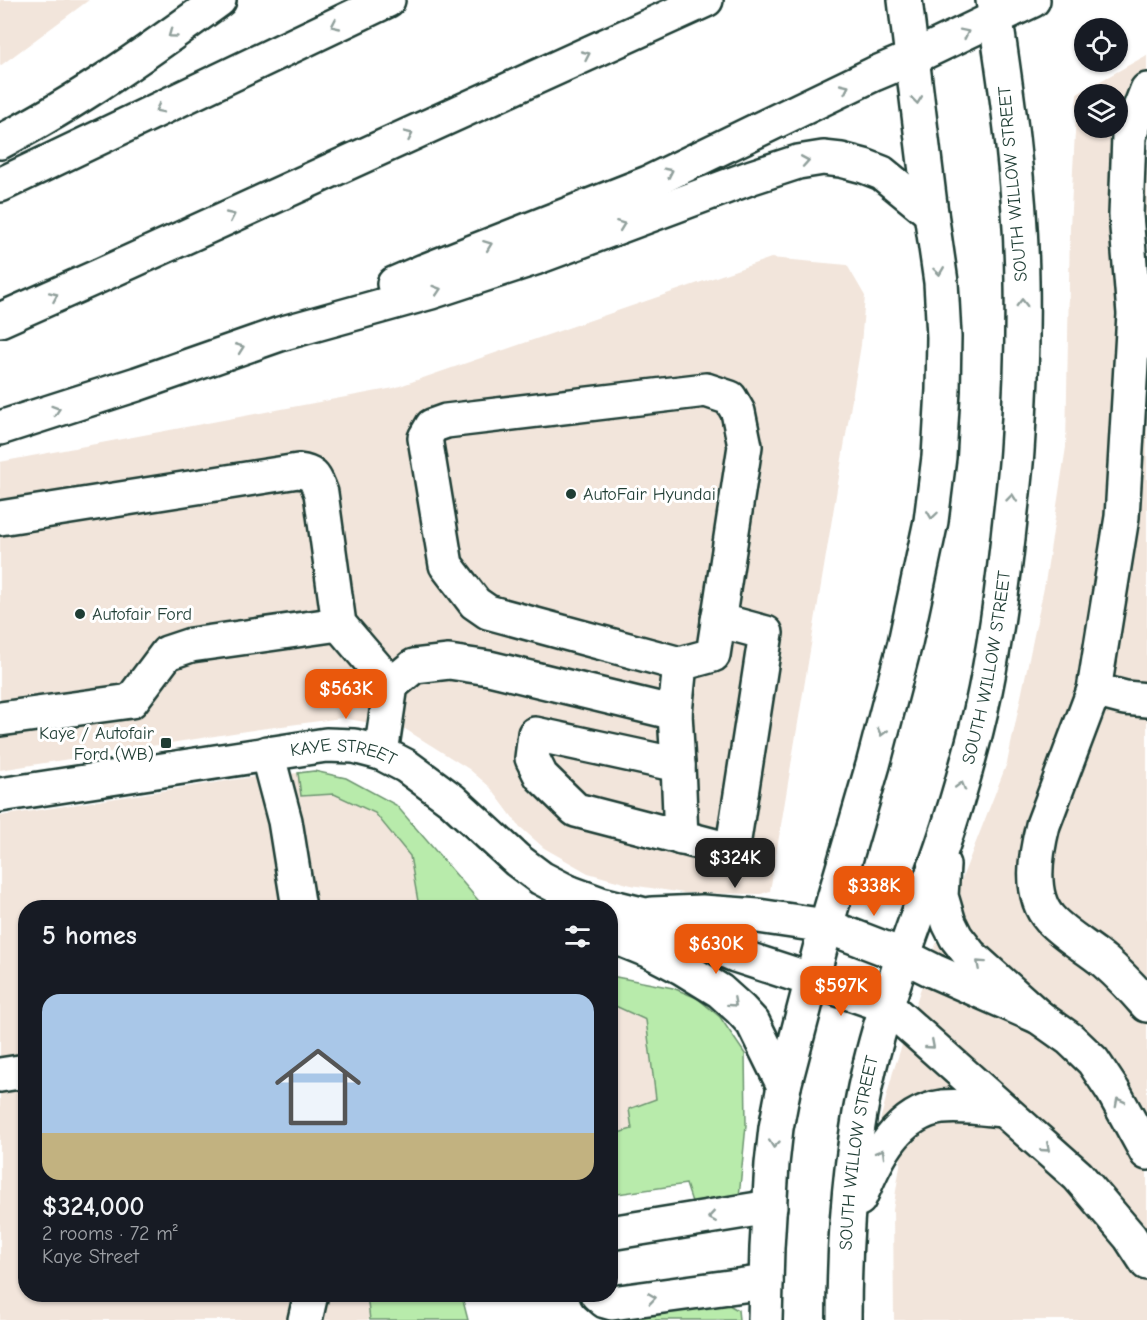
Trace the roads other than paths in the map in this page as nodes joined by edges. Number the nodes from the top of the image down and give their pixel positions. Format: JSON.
{"nodes":[{"id":1,"x":219,"y":0,"type":"edge"},
{"id":2,"x":388,"y":0,"type":"edge"},
{"id":3,"x":706,"y":0,"type":"edge"},
{"id":4,"x":905,"y":0,"type":"edge"},
{"id":5,"x":1033,"y":0,"type":"edge"},
{"id":6,"x":994,"y":9,"type":"edge"},
{"id":7,"x":912,"y":58,"type":"junction"},
{"id":8,"x":1147,"y":90,"type":"edge"},
{"id":9,"x":0,"y":142,"type":"edge"},
{"id":10,"x":0,"y":185,"type":"edge"},
{"id":11,"x":931,"y":213,"type":"junction"},
{"id":12,"x":1141,"y":313,"type":"edge"},
{"id":13,"x":0,"y":320,"type":"edge"},
{"id":14,"x":280,"y":334,"type":"junction"},
{"id":15,"x":0,"y":428,"type":"edge"},
{"id":16,"x":0,"y":518,"type":"edge"},
{"id":17,"x":718,"y":620,"type":"junction"},
{"id":18,"x":339,"y":624,"type":"junction"},
{"id":19,"x":680,"y":664,"type":"junction"},
{"id":20,"x":391,"y":685,"type":"junction"},
{"id":21,"x":1094,"y":690,"type":"junction"},
{"id":22,"x":1147,"y":700,"type":"edge"},
{"id":23,"x":675,"y":713,"type":"junction"},
{"id":24,"x":0,"y":719,"type":"edge"},
{"id":25,"x":267,"y":753,"type":"junction"},
{"id":26,"x":381,"y":753,"type":"junction"},
{"id":27,"x":678,"y":765,"type":"junction"},
{"id":28,"x":0,"y":795,"type":"edge"},
{"id":29,"x":681,"y":838,"type":"junction"},
{"id":30,"x":944,"y":842,"type":"junction"},
{"id":31,"x":298,"y":900,"type":"edge"},
{"id":32,"x":575,"y":900,"type":"edge"},
{"id":33,"x":618,"y":908,"type":"edge"},
{"id":34,"x":641,"y":914,"type":"junction"},
{"id":35,"x":826,"y":926,"type":"junction"},
{"id":36,"x":618,"y":938,"type":"edge"},
{"id":37,"x":904,"y":956,"type":"junction"},
{"id":38,"x":812,"y":980,"type":"junction"},
{"id":39,"x":1147,"y":1005,"type":"edge"},
{"id":40,"x":887,"y":1006,"type":"junction"},
{"id":41,"x":1039,"y":1017,"type":"junction"},
{"id":42,"x":18,"y":1072,"type":"edge"},
{"id":43,"x":0,"y":1075,"type":"edge"},
{"id":44,"x":784,"y":1086,"type":"junction"},
{"id":45,"x":1002,"y":1110,"type":"junction"},
{"id":46,"x":1147,"y":1154,"type":"edge"},
{"id":47,"x":770,"y":1207,"type":"junction"},
{"id":48,"x":846,"y":1225,"type":"junction"},
{"id":49,"x":618,"y":1232,"type":"edge"},
{"id":50,"x":1147,"y":1263,"type":"edge"},
{"id":51,"x":766,"y":1282,"type":"junction"},
{"id":52,"x":309,"y":1302,"type":"edge"},
{"id":53,"x":608,"y":1302,"type":"edge"},
{"id":54,"x":305,"y":1320,"type":"edge"},
{"id":55,"x":765,"y":1320,"type":"edge"},
{"id":56,"x":844,"y":1320,"type":"edge"}],
"edges":[{"from":1,"to":9,"type":"main road","one_way":true},
{"from":2,"to":10,"type":"main road","one_way":true},
{"from":13,"to":3,"type":"main road","one_way":true},
{"from":4,"to":7,"type":"main road"},
{"from":5,"to":6,"type":"main road"},
{"from":7,"to":6,"type":"main road","one_way":true},
{"from":30,"to":6,"type":"main road","name":"SOUTH WILLOW STREET","one_way":true},
{"from":7,"to":11,"type":"main road","one_way":true},
{"from":14,"to":7,"type":"main road","one_way":true},
{"from":8,"to":12,"type":"main road"},
{"from":14,"to":11,"type":"main road","one_way":true},
{"from":11,"to":35,"type":"main road","one_way":true},
{"from":12,"to":21,"type":"main road"},
{"from":15,"to":14,"type":"main road","one_way":true},
{"from":16,"to":18,"type":"main road"},
{"from":17,"to":19,"type":"main road"},
{"from":17,"to":19,"type":"main road"},
{"from":17,"to":29,"type":"main road"},
{"from":18,"to":20,"type":"main road"},
{"from":18,"to":24,"type":"main road"},
{"from":19,"to":23,"type":"main road"},
{"from":20,"to":23,"type":"main road"},
{"from":20,"to":26,"type":"main road"},
{"from":21,"to":22,"type":"main road"},
{"from":21,"to":39,"type":"main road"},
{"from":23,"to":27,"type":"main road"},
{"from":25,"to":26,"type":"main road","name":"KAYE STREET"},
{"from":25,"to":28,"type":"main road","name":"KAYE STREET"},
{"from":25,"to":31,"type":"main road"},
{"from":26,"to":32,"type":"main road","name":"KAYE STREET"},
{"from":27,"to":29,"type":"main road"},
{"from":27,"to":29,"type":"main road"},
{"from":30,"to":37,"type":"main road","name":"SOUTH WILLOW STREET"},
{"from":41,"to":30,"type":"main road","one_way":true},
{"from":33,"to":34,"type":"main road","name":"KAYE STREET"},
{"from":34,"to":35,"type":"main road","name":"KAYE STREET"},
{"from":34,"to":38,"type":"main road","name":"KAYE STREET"},
{"from":35,"to":37,"type":"main road","name":"KAYE STREET"},
{"from":35,"to":38,"type":"main road"},
{"from":36,"to":44,"type":"main road","one_way":true},
{"from":37,"to":40,"type":"main road","name":"SOUTH WILLOW STREET"},
{"from":37,"to":41,"type":"main road","name":"KAYE STREET"},
{"from":38,"to":40,"type":"main road","name":"KAYE STREET"},
{"from":38,"to":44,"type":"main road"},
{"from":40,"to":45,"type":"main road","one_way":true},
{"from":40,"to":48,"type":"main road","name":"SOUTH WILLOW STREET"},
{"from":46,"to":41,"type":"main road","one_way":true},
{"from":42,"to":43,"type":"main road"},
{"from":44,"to":47,"type":"main road","one_way":true},
{"from":48,"to":45,"type":"main road","one_way":true},
{"from":45,"to":50,"type":"main road","one_way":true},
{"from":47,"to":49,"type":"main road","one_way":true},
{"from":47,"to":51,"type":"main road"},
{"from":48,"to":56,"type":"main road","name":"SOUTH WILLOW STREET"},
{"from":53,"to":51,"type":"main road","one_way":true},
{"from":51,"to":55,"type":"main road"},
{"from":52,"to":54,"type":"main road"}]}
